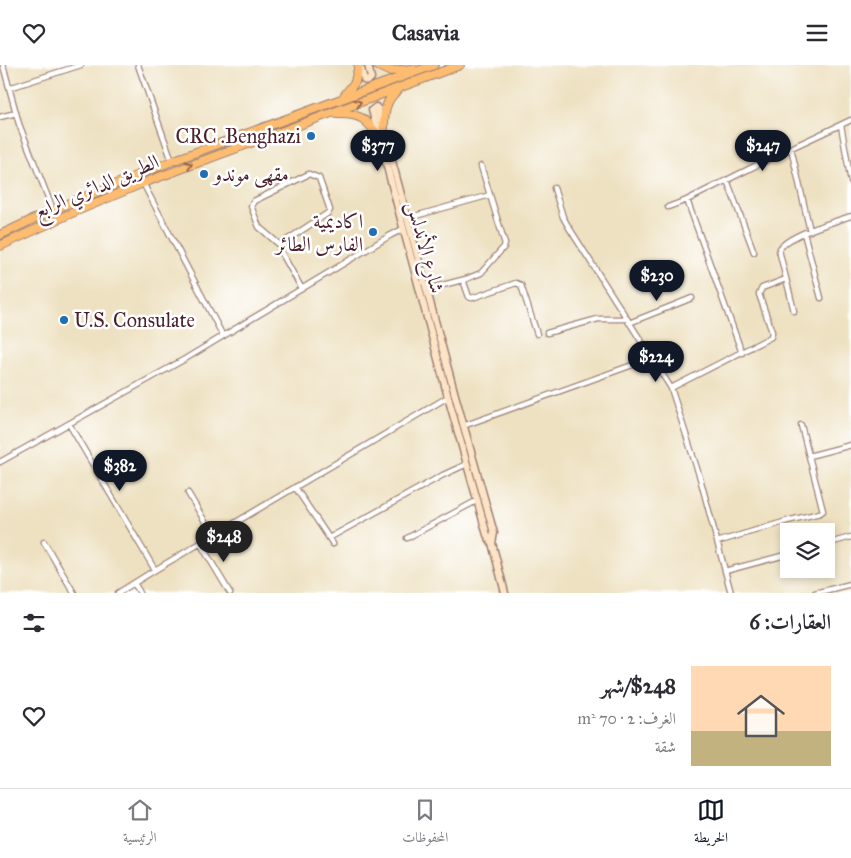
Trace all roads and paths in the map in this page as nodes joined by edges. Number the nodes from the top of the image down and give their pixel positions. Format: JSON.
{"nodes":[{"id":1,"x":3,"y":65,"type":"edge"},
{"id":2,"x":81,"y":65,"type":"edge"},
{"id":3,"x":138,"y":65,"type":"edge"},
{"id":4,"x":359,"y":65,"type":"edge"},
{"id":5,"x":368,"y":65,"type":"edge"},
{"id":6,"x":376,"y":65,"type":"edge"},
{"id":7,"x":460,"y":65,"type":"edge"},
{"id":8,"x":431,"y":66,"type":"edge"},
{"id":9,"x":2,"y":74,"type":"edge"},
{"id":10,"x":404,"y":86,"type":"junction"},
{"id":11,"x":9,"y":88,"type":"junction"},
{"id":12,"x":342,"y":98,"type":"junction"},
{"id":13,"x":16,"y":113,"type":"junction"},
{"id":14,"x":327,"y":115,"type":"junction"},
{"id":15,"x":0,"y":117,"type":"edge"},
{"id":16,"x":851,"y":120,"type":"edge"},
{"id":17,"x":841,"y":125,"type":"junction"},
{"id":18,"x":384,"y":128,"type":"junction"},
{"id":19,"x":380,"y":138,"type":"junction"},
{"id":20,"x":791,"y":148,"type":"junction"},
{"id":21,"x":172,"y":161,"type":"junction"},
{"id":22,"x":481,"y":166,"type":"dead end"},
{"id":23,"x":727,"y":180,"type":"junction"},
{"id":24,"x":851,"y":182,"type":"edge"},
{"id":25,"x":143,"y":183,"type":"junction"},
{"id":26,"x":554,"y":188,"type":"dead end"},
{"id":27,"x":490,"y":195,"type":"junction"},
{"id":28,"x":687,"y":200,"type":"junction"},
{"id":29,"x":668,"y":207,"type":"dead end"},
{"id":30,"x":53,"y":210,"type":"junction"},
{"id":31,"x":851,"y":216,"type":"edge"},
{"id":32,"x":408,"y":218,"type":"junction"},
{"id":33,"x":403,"y":229,"type":"junction"},
{"id":34,"x":810,"y":231,"type":"junction"},
{"id":35,"x":804,"y":233,"type":"junction"},
{"id":36,"x":0,"y":235,"type":"edge"},
{"id":37,"x":281,"y":246,"type":"junction"},
{"id":38,"x":0,"y":247,"type":"edge"},
{"id":39,"x":754,"y":252,"type":"dead end"},
{"id":40,"x":419,"y":273,"type":"junction"},
{"id":41,"x":786,"y":279,"type":"junction"},
{"id":42,"x":463,"y":280,"type":"junction"},
{"id":43,"x":302,"y":289,"type":"junction"},
{"id":44,"x":427,"y":289,"type":"junction"},
{"id":45,"x":692,"y":298,"type":"dead end"},
{"id":46,"x":821,"y":298,"type":"dead end"},
{"id":47,"x":794,"y":311,"type":"dead end"},
{"id":48,"x":628,"y":321,"type":"junction"},
{"id":49,"x":548,"y":333,"type":"dead end"},
{"id":50,"x":537,"y":334,"type":"dead end"},
{"id":51,"x":224,"y":336,"type":"junction"},
{"id":52,"x":742,"y":353,"type":"junction"},
{"id":53,"x":652,"y":358,"type":"junction"},
{"id":54,"x":671,"y":388,"type":"junction"},
{"id":55,"x":448,"y":397,"type":"junction"},
{"id":56,"x":68,"y":424,"type":"junction"},
{"id":57,"x":801,"y":425,"type":"dead end"},
{"id":58,"x":463,"y":426,"type":"junction"},
{"id":59,"x":851,"y":445,"type":"edge"},
{"id":60,"x":809,"y":456,"type":"junction"},
{"id":61,"x":0,"y":462,"type":"edge"},
{"id":62,"x":467,"y":464,"type":"junction"},
{"id":63,"x":295,"y":487,"type":"junction"},
{"id":64,"x":188,"y":493,"type":"dead end"},
{"id":65,"x":478,"y":500,"type":"junction"},
{"id":66,"x":213,"y":535,"type":"junction"},
{"id":67,"x":851,"y":537,"type":"edge"},
{"id":68,"x":329,"y":538,"type":"junction"},
{"id":69,"x":407,"y":538,"type":"dead end"},
{"id":70,"x":44,"y":541,"type":"dead end"},
{"id":71,"x":835,"y":541,"type":"edge"},
{"id":72,"x":717,"y":542,"type":"junction"},
{"id":73,"x":200,"y":543,"type":"junction"},
{"id":74,"x":492,"y":543,"type":"junction"},
{"id":75,"x":333,"y":544,"type":"dead end"},
{"id":76,"x":780,"y":556,"type":"edge"},
{"id":77,"x":155,"y":570,"type":"junction"},
{"id":78,"x":725,"y":571,"type":"junction"},
{"id":79,"x":134,"y":583,"type":"junction"},
{"id":80,"x":851,"y":584,"type":"edge"},
{"id":81,"x":74,"y":593,"type":"edge"},
{"id":82,"x":118,"y":593,"type":"edge"},
{"id":83,"x":140,"y":593,"type":"edge"},
{"id":84,"x":230,"y":593,"type":"edge"},
{"id":85,"x":505,"y":593,"type":"edge"},
{"id":86,"x":731,"y":593,"type":"edge"},
{"id":87,"x":815,"y":593,"type":"edge"}],
"edges":[{"from":1,"to":9,"type":"street"},
{"from":2,"to":11,"type":"street"},
{"from":3,"to":21,"type":"street"},
{"from":4,"to":5,"type":"main road"},
{"from":4,"to":12,"type":"main road"},
{"from":6,"to":8,"type":"main road"},
{"from":7,"to":10,"type":"main road","name":"الطريق الدائري الرابع"},
{"from":8,"to":12,"type":"main road","name":"الطريق الدائري الرابع"},
{"from":9,"to":11,"type":"street"},
{"from":14,"to":10,"type":"main road","name":"الطريق الدائري الرابع","one_way":true},
{"from":10,"to":18,"type":"main road"},
{"from":11,"to":13,"type":"street"},
{"from":12,"to":21,"type":"main road","name":"الطريق الدائري الرابع"},
{"from":13,"to":15,"type":"street"},
{"from":13,"to":30,"type":"street"},
{"from":14,"to":19,"type":"main road"},
{"from":25,"to":14,"type":"main road","name":"الطريق الدائري الرابع","one_way":true},
{"from":16,"to":17,"type":"street"},
{"from":17,"to":20,"type":"street"},
{"from":17,"to":24,"type":"street"},
{"from":18,"to":19,"type":"main road","name":"شارع الأندلس"},
{"from":18,"to":32,"type":"main road","name":"شارع الأندلس"},
{"from":19,"to":33,"type":"main road","name":"شارع الأندلس"},
{"from":20,"to":23,"type":"street"},
{"from":20,"to":34,"type":"street"},
{"from":21,"to":30,"type":"main road","name":"الطريق الدائري الرابع"},
{"from":22,"to":27,"type":"street"},
{"from":23,"to":28,"type":"street"},
{"from":23,"to":39,"type":"street"},
{"from":25,"to":38,"type":"main road","name":"الطريق الدائري الرابع"},
{"from":25,"to":51,"type":"street"},
{"from":26,"to":48,"type":"street"},
{"from":27,"to":32,"type":"street"},
{"from":27,"to":42,"type":"street"},
{"from":28,"to":29,"type":"street"},
{"from":28,"to":52,"type":"street"},
{"from":30,"to":36,"type":"main road","name":"الطريق الدائري الرابع"},
{"from":31,"to":34,"type":"street"},
{"from":32,"to":40,"type":"main road","name":"شارع الأندلس"},
{"from":33,"to":40,"type":"main road","name":"شارع الأندلس"},
{"from":33,"to":43,"type":"street"},
{"from":34,"to":35,"type":"street"},
{"from":35,"to":41,"type":"street"},
{"from":35,"to":46,"type":"street"},
{"from":37,"to":37,"type":"street"},
{"from":37,"to":43,"type":"street"},
{"from":40,"to":44,"type":"main road","name":"شارع الأندلس"},
{"from":40,"to":55,"type":"main road","name":"شارع الأندلس"},
{"from":41,"to":47,"type":"street"},
{"from":41,"to":52,"type":"street"},
{"from":42,"to":44,"type":"street"},
{"from":42,"to":50,"type":"street"},
{"from":43,"to":51,"type":"street"},
{"from":44,"to":58,"type":"main road","name":"شارع الأندلس"},
{"from":45,"to":48,"type":"street"},
{"from":48,"to":49,"type":"street"},
{"from":48,"to":53,"type":"street"},
{"from":51,"to":56,"type":"street"},
{"from":52,"to":54,"type":"street"},
{"from":53,"to":54,"type":"street"},
{"from":53,"to":58,"type":"street"},
{"from":54,"to":72,"type":"street"},
{"from":55,"to":62,"type":"main road","name":"شارع الأندلس"},
{"from":55,"to":63,"type":"street"},
{"from":56,"to":61,"type":"street"},
{"from":56,"to":77,"type":"street"},
{"from":57,"to":60,"type":"street"},
{"from":58,"to":74,"type":"main road","name":"شارع الأندلس"},
{"from":59,"to":60,"type":"street"},
{"from":60,"to":72,"type":"street"},
{"from":62,"to":65,"type":"main road","name":"شارع الأندلس"},
{"from":62,"to":68,"type":"street"},
{"from":63,"to":66,"type":"street"},
{"from":63,"to":68,"type":"street"},
{"from":64,"to":66,"type":"street"},
{"from":65,"to":69,"type":"street"},
{"from":65,"to":74,"type":"main road","name":"شارع الأندلس"},
{"from":66,"to":73,"type":"street"},
{"from":67,"to":71,"type":"street"},
{"from":68,"to":75,"type":"street"},
{"from":70,"to":81,"type":"street"},
{"from":72,"to":78,"type":"street"},
{"from":73,"to":77,"type":"street"},
{"from":73,"to":84,"type":"street"},
{"from":74,"to":85,"type":"main road","name":"شارع الأندلس"},
{"from":76,"to":78,"type":"street"},
{"from":77,"to":79,"type":"street"},
{"from":78,"to":86,"type":"street"},
{"from":79,"to":82,"type":"street"},
{"from":79,"to":83,"type":"street"},
{"from":80,"to":87,"type":"street"}]}
